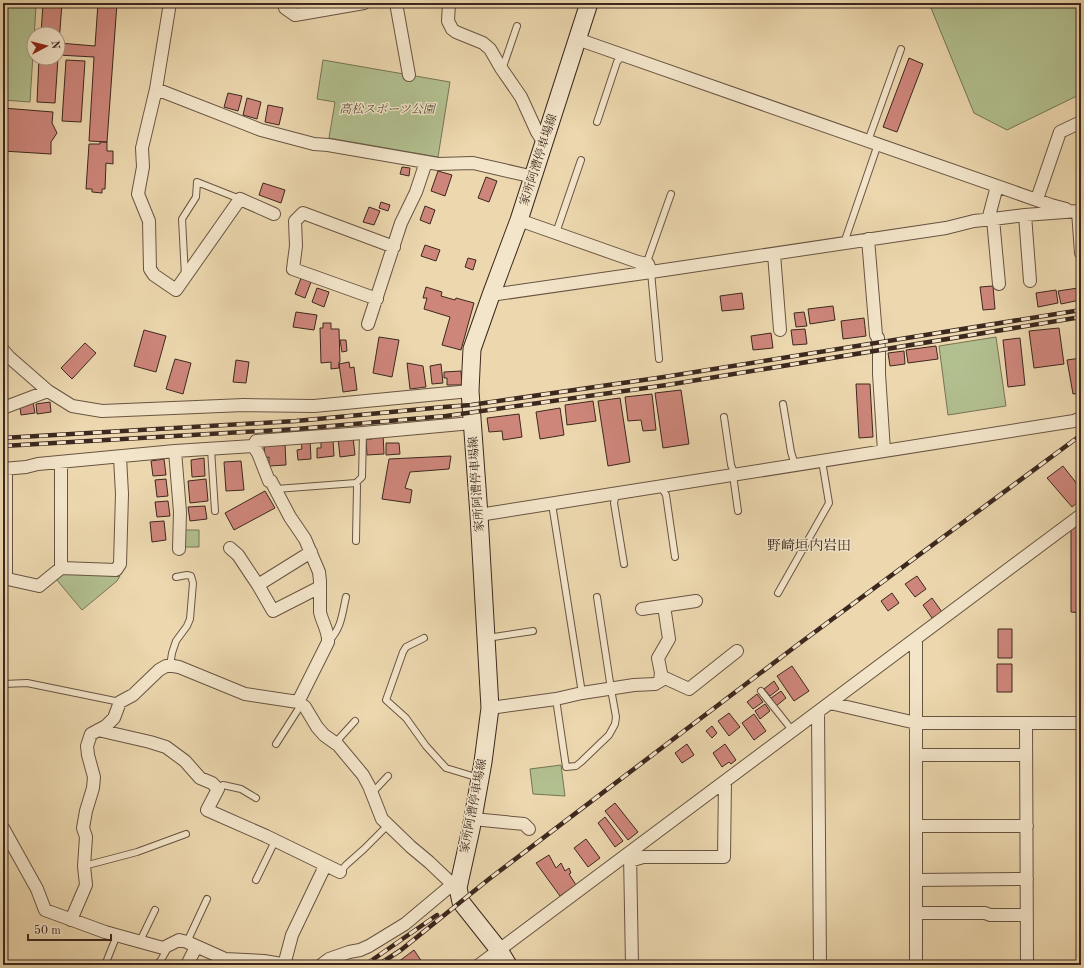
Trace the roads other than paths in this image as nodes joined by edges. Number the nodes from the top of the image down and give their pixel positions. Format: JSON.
{"nodes":[{"id":1,"x":170,"y":3,"type":"edge"},
{"id":2,"x":284,"y":3,"type":"edge"},
{"id":3,"x":364,"y":3,"type":"edge"},
{"id":4,"x":396,"y":3,"type":"edge"},
{"id":5,"x":449,"y":3,"type":"edge"},
{"id":6,"x":589,"y":3,"type":"edge"},
{"id":7,"x":517,"y":26,"type":"dead end"},
{"id":8,"x":577,"y":39,"type":"junction"},
{"id":9,"x":901,"y":49,"type":"dead end"},
{"id":10,"x":623,"y":55,"type":"junction"},
{"id":11,"x":501,"y":68,"type":"junction"},
{"id":12,"x":409,"y":75,"type":"dead end"},
{"id":13,"x":156,"y":89,"type":"junction"},
{"id":14,"x":597,"y":122,"type":"dead end"},
{"id":15,"x":1081,"y":122,"type":"edge"},
{"id":16,"x":873,"y":142,"type":"junction"},
{"id":17,"x":544,"y":143,"type":"junction"},
{"id":18,"x":581,"y":160,"type":"dead end"},
{"id":19,"x":426,"y":162,"type":"junction"},
{"id":20,"x":534,"y":177,"type":"junction"},
{"id":21,"x":997,"y":186,"type":"junction"},
{"id":22,"x":671,"y":194,"type":"dead end"},
{"id":23,"x":240,"y":199,"type":"junction"},
{"id":24,"x":1036,"y":199,"type":"junction"},
{"id":25,"x":1080,"y":212,"type":"edge"},
{"id":26,"x":274,"y":214,"type":"dead end"},
{"id":27,"x":1025,"y":214,"type":"junction"},
{"id":28,"x":991,"y":219,"type":"junction"},
{"id":29,"x":519,"y":220,"type":"junction"},
{"id":30,"x":557,"y":233,"type":"junction"},
{"id":31,"x":868,"y":240,"type":"junction"},
{"id":32,"x":844,"y":243,"type":"junction"},
{"id":33,"x":394,"y":247,"type":"junction"},
{"id":34,"x":1081,"y":253,"type":"edge"},
{"id":35,"x":774,"y":254,"type":"junction"},
{"id":36,"x":650,"y":268,"type":"junction"},
{"id":37,"x":185,"y":278,"type":"junction"},
{"id":38,"x":1030,"y":281,"type":"dead end"},
{"id":39,"x":999,"y":284,"type":"dead end"},
{"id":40,"x":491,"y":295,"type":"junction"},
{"id":41,"x":377,"y":300,"type":"junction"},
{"id":42,"x":368,"y":324,"type":"dead end"},
{"id":43,"x":780,"y":330,"type":"dead end"},
{"id":44,"x":3,"y":350,"type":"edge"},
{"id":45,"x":659,"y":359,"type":"dead end"},
{"id":46,"x":48,"y":391,"type":"junction"},
{"id":47,"x":470,"y":392,"type":"junction"},
{"id":48,"x":784,"y":404,"type":"dead end"},
{"id":49,"x":3,"y":408,"type":"edge"},
{"id":50,"x":724,"y":417,"type":"dead end"},
{"id":51,"x":1081,"y":418,"type":"edge"},
{"id":52,"x":472,"y":423,"type":"junction"},
{"id":53,"x":363,"y":433,"type":"junction"},
{"id":54,"x":253,"y":446,"type":"junction"},
{"id":55,"x":211,"y":449,"type":"junction"},
{"id":56,"x":175,"y":451,"type":"junction"},
{"id":57,"x":884,"y":451,"type":"junction"},
{"id":58,"x":120,"y":457,"type":"junction"},
{"id":59,"x":822,"y":461,"type":"junction"},
{"id":60,"x":60,"y":462,"type":"junction"},
{"id":61,"x":795,"y":465,"type":"junction"},
{"id":62,"x":5,"y":468,"type":"edge"},
{"id":63,"x":734,"y":475,"type":"junction"},
{"id":64,"x":356,"y":483,"type":"junction"},
{"id":65,"x":661,"y":487,"type":"junction"},
{"id":66,"x":276,"y":489,"type":"junction"},
{"id":67,"x":616,"y":494,"type":"junction"},
{"id":68,"x":552,"y":504,"type":"junction"},
{"id":69,"x":215,"y":511,"type":"dead end"},
{"id":70,"x":738,"y":511,"type":"dead end"},
{"id":71,"x":479,"y":515,"type":"junction"},
{"id":72,"x":1081,"y":515,"type":"edge"},
{"id":73,"x":356,"y":541,"type":"dead end"},
{"id":74,"x":230,"y":548,"type":"dead end"},
{"id":75,"x":180,"y":549,"type":"dead end"},
{"id":76,"x":310,"y":552,"type":"junction"},
{"id":77,"x":675,"y":557,"type":"dead end"},
{"id":78,"x":624,"y":564,"type":"dead end"},
{"id":79,"x":61,"y":568,"type":"junction"},
{"id":80,"x":176,"y":577,"type":"dead end"},
{"id":81,"x":5,"y":578,"type":"edge"},
{"id":82,"x":258,"y":585,"type":"junction"},
{"id":83,"x":320,"y":587,"type":"junction"},
{"id":84,"x":778,"y":593,"type":"dead end"},
{"id":85,"x":346,"y":597,"type":"dead end"},
{"id":86,"x":597,"y":597,"type":"dead end"},
{"id":87,"x":696,"y":601,"type":"dead end"},
{"id":88,"x":664,"y":606,"type":"junction"},
{"id":89,"x":642,"y":609,"type":"dead end"},
{"id":90,"x":533,"y":630,"type":"dead end"},
{"id":91,"x":424,"y":638,"type":"dead end"},
{"id":92,"x":486,"y":638,"type":"junction"},
{"id":93,"x":916,"y":640,"type":"junction"},
{"id":94,"x":328,"y":642,"type":"junction"},
{"id":95,"x":737,"y":651,"type":"dead end"},
{"id":96,"x":170,"y":666,"type":"junction"},
{"id":97,"x":660,"y":681,"type":"junction"},
{"id":98,"x":3,"y":684,"type":"edge"},
{"id":99,"x":611,"y":689,"type":"junction"},
{"id":100,"x":761,"y":691,"type":"dead end"},
{"id":101,"x":582,"y":693,"type":"junction"},
{"id":102,"x":556,"y":699,"type":"junction"},
{"id":103,"x":120,"y":702,"type":"junction"},
{"id":104,"x":830,"y":703,"type":"junction"},
{"id":105,"x":300,"y":704,"type":"junction"},
{"id":106,"x":490,"y":708,"type":"junction"},
{"id":107,"x":818,"y":712,"type":"junction"},
{"id":108,"x":355,"y":721,"type":"dead end"},
{"id":109,"x":916,"y":723,"type":"junction"},
{"id":110,"x":1026,"y":723,"type":"junction"},
{"id":111,"x":1081,"y":723,"type":"edge"},
{"id":112,"x":98,"y":730,"type":"junction"},
{"id":113,"x":792,"y":730,"type":"junction"},
{"id":114,"x":335,"y":743,"type":"junction"},
{"id":115,"x":276,"y":744,"type":"dead end"},
{"id":116,"x":916,"y":755,"type":"junction"},
{"id":117,"x":1026,"y":755,"type":"junction"},
{"id":118,"x":388,"y":776,"type":"dead end"},
{"id":119,"x":480,"y":778,"type":"junction"},
{"id":120,"x":725,"y":781,"type":"junction"},
{"id":121,"x":218,"y":788,"type":"junction"},
{"id":122,"x":372,"y":793,"type":"junction"},
{"id":123,"x":256,"y":798,"type":"dead end"},
{"id":124,"x":473,"y":819,"type":"junction"},
{"id":125,"x":388,"y":825,"type":"junction"},
{"id":126,"x":916,"y":826,"type":"junction"},
{"id":127,"x":1027,"y":826,"type":"junction"},
{"id":128,"x":3,"y":828,"type":"edge"},
{"id":129,"x":529,"y":829,"type":"dead end"},
{"id":130,"x":186,"y":834,"type":"dead end"},
{"id":131,"x":275,"y":841,"type":"junction"},
{"id":132,"x":630,"y":857,"type":"junction"},
{"id":133,"x":84,"y":866,"type":"junction"},
{"id":134,"x":325,"y":866,"type":"junction"},
{"id":135,"x":340,"y":872,"type":"joint"},
{"id":136,"x":1027,"y":879,"type":"junction"},
{"id":137,"x":256,"y":880,"type":"dead end"},
{"id":138,"x":916,"y":880,"type":"junction"},
{"id":139,"x":458,"y":888,"type":"junction"},
{"id":140,"x":207,"y":899,"type":"dead end"},
{"id":141,"x":155,"y":910,"type":"dead end"},
{"id":142,"x":916,"y":913,"type":"junction"},
{"id":143,"x":1027,"y":915,"type":"junction"},
{"id":144,"x":71,"y":920,"type":"junction"},
{"id":145,"x":117,"y":935,"type":"junction"},
{"id":146,"x":140,"y":941,"type":"junction"},
{"id":147,"x":191,"y":944,"type":"junction"},
{"id":148,"x":170,"y":945,"type":"junction"},
{"id":149,"x":499,"y":950,"type":"junction"},
{"id":150,"x":105,"y":965,"type":"edge"},
{"id":151,"x":157,"y":965,"type":"edge"},
{"id":152,"x":187,"y":965,"type":"edge"},
{"id":153,"x":285,"y":965,"type":"edge"},
{"id":154,"x":321,"y":965,"type":"edge"},
{"id":155,"x":479,"y":965,"type":"edge"},
{"id":156,"x":508,"y":965,"type":"edge"},
{"id":157,"x":632,"y":965,"type":"edge"},
{"id":158,"x":820,"y":965,"type":"edge"},
{"id":159,"x":916,"y":965,"type":"edge"},
{"id":160,"x":1026,"y":965,"type":"edge"}],
"edges":[{"from":1,"to":13,"type":"street"},
{"from":2,"to":3,"type":"street"},
{"from":4,"to":12,"type":"street"},
{"from":5,"to":11,"type":"street"},
{"from":6,"to":8,"type":"main road","name":"家所阿漕停車場線"},
{"from":7,"to":11,"type":"lane"},
{"from":8,"to":10,"type":"street"},
{"from":8,"to":17,"type":"main road","name":"家所阿漕停車場線"},
{"from":9,"to":16,"type":"lane"},
{"from":10,"to":14,"type":"lane"},
{"from":10,"to":16,"type":"street"},
{"from":11,"to":17,"type":"street"},
{"from":13,"to":19,"type":"street"},
{"from":13,"to":37,"type":"street"},
{"from":15,"to":24,"type":"street"},
{"from":16,"to":21,"type":"street"},
{"from":16,"to":32,"type":"lane"},
{"from":17,"to":20,"type":"main road","name":"家所阿漕停車場線"},
{"from":18,"to":30,"type":"lane"},
{"from":19,"to":20,"type":"street"},
{"from":19,"to":33,"type":"street"},
{"from":20,"to":29,"type":"main road","name":"家所阿漕停車場線"},
{"from":21,"to":24,"type":"street"},
{"from":21,"to":28,"type":"street"},
{"from":22,"to":36,"type":"lane"},
{"from":23,"to":26,"type":"street"},
{"from":23,"to":37,"type":"street"},
{"from":23,"to":37,"type":"lane"},
{"from":24,"to":25,"type":"street"},
{"from":25,"to":27,"type":"street"},
{"from":25,"to":34,"type":"street"},
{"from":27,"to":28,"type":"street"},
{"from":27,"to":38,"type":"street"},
{"from":28,"to":31,"type":"street"},
{"from":28,"to":39,"type":"street"},
{"from":29,"to":30,"type":"street"},
{"from":29,"to":40,"type":"main road","name":"家所阿漕停車場線"},
{"from":30,"to":36,"type":"street"},
{"from":31,"to":32,"type":"street"},
{"from":31,"to":57,"type":"street"},
{"from":32,"to":35,"type":"street"},
{"from":33,"to":41,"type":"street"},
{"from":33,"to":41,"type":"street"},
{"from":35,"to":36,"type":"street"},
{"from":35,"to":43,"type":"street"},
{"from":36,"to":40,"type":"street"},
{"from":36,"to":45,"type":"lane"},
{"from":40,"to":47,"type":"main road","name":"家所阿漕停車場線"},
{"from":41,"to":42,"type":"street"},
{"from":44,"to":46,"type":"street"},
{"from":46,"to":47,"type":"street"},
{"from":46,"to":49,"type":"street"},
{"from":47,"to":52,"type":"main road","name":"家所阿漕停車場線"},
{"from":48,"to":61,"type":"lane"},
{"from":50,"to":63,"type":"lane"},
{"from":51,"to":57,"type":"street"},
{"from":52,"to":53,"type":"street"},
{"from":52,"to":71,"type":"main road","name":"家所阿漕停車場線"},
{"from":53,"to":54,"type":"street"},
{"from":53,"to":64,"type":"lane"},
{"from":54,"to":55,"type":"street"},
{"from":54,"to":66,"type":"street"},
{"from":55,"to":56,"type":"street"},
{"from":55,"to":69,"type":"lane"},
{"from":56,"to":58,"type":"street"},
{"from":56,"to":75,"type":"street"},
{"from":57,"to":59,"type":"street"},
{"from":58,"to":60,"type":"street"},
{"from":58,"to":79,"type":"street"},
{"from":59,"to":61,"type":"street"},
{"from":59,"to":84,"type":"lane"},
{"from":60,"to":62,"type":"street"},
{"from":60,"to":79,"type":"street"},
{"from":61,"to":63,"type":"street"},
{"from":62,"to":81,"type":"street"},
{"from":63,"to":65,"type":"street"},
{"from":63,"to":70,"type":"lane"},
{"from":64,"to":66,"type":"lane"},
{"from":64,"to":73,"type":"lane"},
{"from":65,"to":67,"type":"street"},
{"from":65,"to":77,"type":"lane"},
{"from":66,"to":76,"type":"street"},
{"from":67,"to":68,"type":"street"},
{"from":67,"to":78,"type":"lane"},
{"from":68,"to":71,"type":"street"},
{"from":68,"to":101,"type":"lane"},
{"from":71,"to":92,"type":"main road","name":"家所阿漕停車場線"},
{"from":72,"to":93,"type":"street"},
{"from":74,"to":82,"type":"street"},
{"from":76,"to":82,"type":"street"},
{"from":76,"to":83,"type":"street"},
{"from":79,"to":81,"type":"street"},
{"from":80,"to":96,"type":"lane"},
{"from":82,"to":83,"type":"street"},
{"from":83,"to":94,"type":"street"},
{"from":85,"to":94,"type":"lane"},
{"from":86,"to":99,"type":"lane"},
{"from":87,"to":88,"type":"street"},
{"from":88,"to":89,"type":"street"},
{"from":88,"to":97,"type":"street"},
{"from":90,"to":92,"type":"lane"},
{"from":91,"to":119,"type":"lane"},
{"from":92,"to":106,"type":"main road","name":"家所阿漕停車場線"},
{"from":93,"to":104,"type":"street"},
{"from":93,"to":109,"type":"street"},
{"from":94,"to":105,"type":"street"},
{"from":95,"to":97,"type":"street"},
{"from":96,"to":103,"type":"street"},
{"from":96,"to":105,"type":"street"},
{"from":97,"to":99,"type":"street"},
{"from":98,"to":103,"type":"lane"},
{"from":99,"to":101,"type":"street"},
{"from":99,"to":102,"type":"lane"},
{"from":100,"to":113,"type":"lane"},
{"from":101,"to":102,"type":"street"},
{"from":102,"to":106,"type":"street"},
{"from":103,"to":112,"type":"street"},
{"from":104,"to":107,"type":"street"},
{"from":104,"to":109,"type":"street"},
{"from":105,"to":114,"type":"street"},
{"from":105,"to":115,"type":"lane"},
{"from":106,"to":119,"type":"main road","name":"家所阿漕停車場線"},
{"from":107,"to":113,"type":"street"},
{"from":107,"to":158,"type":"street"},
{"from":108,"to":114,"type":"lane"},
{"from":109,"to":110,"type":"street"},
{"from":109,"to":116,"type":"street"},
{"from":110,"to":111,"type":"street"},
{"from":110,"to":117,"type":"street"},
{"from":112,"to":121,"type":"street"},
{"from":112,"to":133,"type":"street"},
{"from":113,"to":120,"type":"street"},
{"from":114,"to":122,"type":"street"},
{"from":116,"to":117,"type":"street"},
{"from":116,"to":126,"type":"street"},
{"from":117,"to":127,"type":"street"},
{"from":118,"to":122,"type":"lane"},
{"from":119,"to":124,"type":"main road","name":"家所阿漕停車場線"},
{"from":120,"to":132,"type":"street"},
{"from":120,"to":132,"type":"street"},
{"from":121,"to":123,"type":"lane"},
{"from":121,"to":131,"type":"street"},
{"from":122,"to":125,"type":"street"},
{"from":124,"to":129,"type":"street"},
{"from":124,"to":139,"type":"main road","name":"家所阿漕停車場線"},
{"from":125,"to":135,"type":"lane"},
{"from":125,"to":139,"type":"street"},
{"from":126,"to":127,"type":"street"},
{"from":126,"to":138,"type":"street"},
{"from":127,"to":136,"type":"street"},
{"from":128,"to":144,"type":"street"},
{"from":130,"to":133,"type":"lane"},
{"from":131,"to":134,"type":"street"},
{"from":131,"to":137,"type":"lane"},
{"from":132,"to":149,"type":"street"},
{"from":132,"to":157,"type":"street"},
{"from":133,"to":144,"type":"street"},
{"from":134,"to":135,"type":"street"},
{"from":134,"to":153,"type":"street"},
{"from":136,"to":138,"type":"street"},
{"from":136,"to":143,"type":"street"},
{"from":138,"to":142,"type":"street"},
{"from":139,"to":149,"type":"main road"},
{"from":139,"to":154,"type":"street"},
{"from":140,"to":147,"type":"lane"},
{"from":141,"to":146,"type":"lane"},
{"from":142,"to":143,"type":"street"},
{"from":142,"to":159,"type":"street"},
{"from":143,"to":160,"type":"street"},
{"from":144,"to":145,"type":"street"},
{"from":145,"to":146,"type":"street"},
{"from":145,"to":150,"type":"lane"},
{"from":146,"to":148,"type":"street"},
{"from":147,"to":148,"type":"street"},
{"from":147,"to":152,"type":"street"},
{"from":147,"to":153,"type":"street"},
{"from":148,"to":151,"type":"lane"},
{"from":149,"to":155,"type":"street"},
{"from":149,"to":156,"type":"main road"}]}
